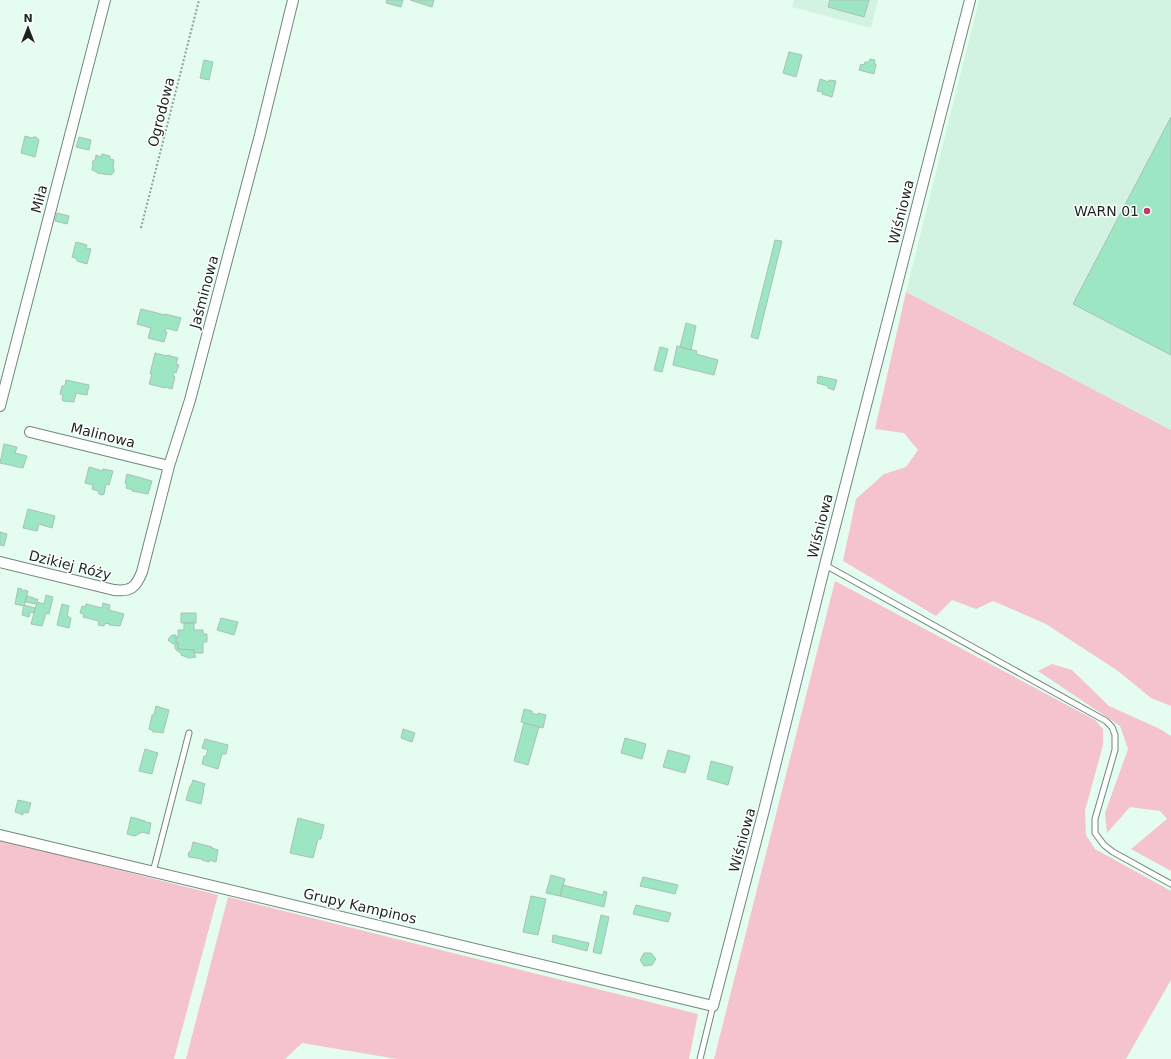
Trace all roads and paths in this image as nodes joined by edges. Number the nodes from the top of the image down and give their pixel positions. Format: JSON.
{"nodes":[{"id":1,"x":105,"y":0,"type":"edge"},
{"id":2,"x":199,"y":0,"type":"edge"},
{"id":3,"x":293,"y":0,"type":"edge"},
{"id":4,"x":970,"y":0,"type":"edge"},
{"id":5,"x":141,"y":228,"type":"dead end"},
{"id":6,"x":0,"y":406,"type":"edge"},
{"id":7,"x":30,"y":432,"type":"dead end"},
{"id":8,"x":169,"y":466,"type":"junction"},
{"id":9,"x":0,"y":562,"type":"edge"},
{"id":10,"x":825,"y":565,"type":"junction"},
{"id":11,"x":132,"y":588,"type":"joint"},
{"id":12,"x":189,"y":733,"type":"dead end"},
{"id":13,"x":0,"y":835,"type":"edge"},
{"id":14,"x":153,"y":872,"type":"junction"},
{"id":15,"x":1171,"y":884,"type":"edge"},
{"id":16,"x":713,"y":1006,"type":"junction"},
{"id":17,"x":700,"y":1059,"type":"edge"}],
"edges":[{"from":1,"to":6,"type":"street","name":"Miła"},
{"from":2,"to":5,"type":"path","name":"Ogrodowa"},
{"from":3,"to":8,"type":"street","name":"Jaśminowa"},
{"from":4,"to":10,"type":"street","name":"Wiśniowa"},
{"from":7,"to":8,"type":"street","name":"Malinowa"},
{"from":8,"to":11,"type":"street","name":"Jaśminowa"},
{"from":9,"to":11,"type":"street","name":"Dzikiej Róży"},
{"from":10,"to":15,"type":"lane"},
{"from":10,"to":16,"type":"street","name":"Wiśniowa"},
{"from":12,"to":14,"type":"lane"},
{"from":13,"to":14,"type":"street","name":"Grupy Kampinos"},
{"from":14,"to":16,"type":"street","name":"Grupy Kampinos"},
{"from":16,"to":17,"type":"lane","name":"Wiśniowa"}]}
